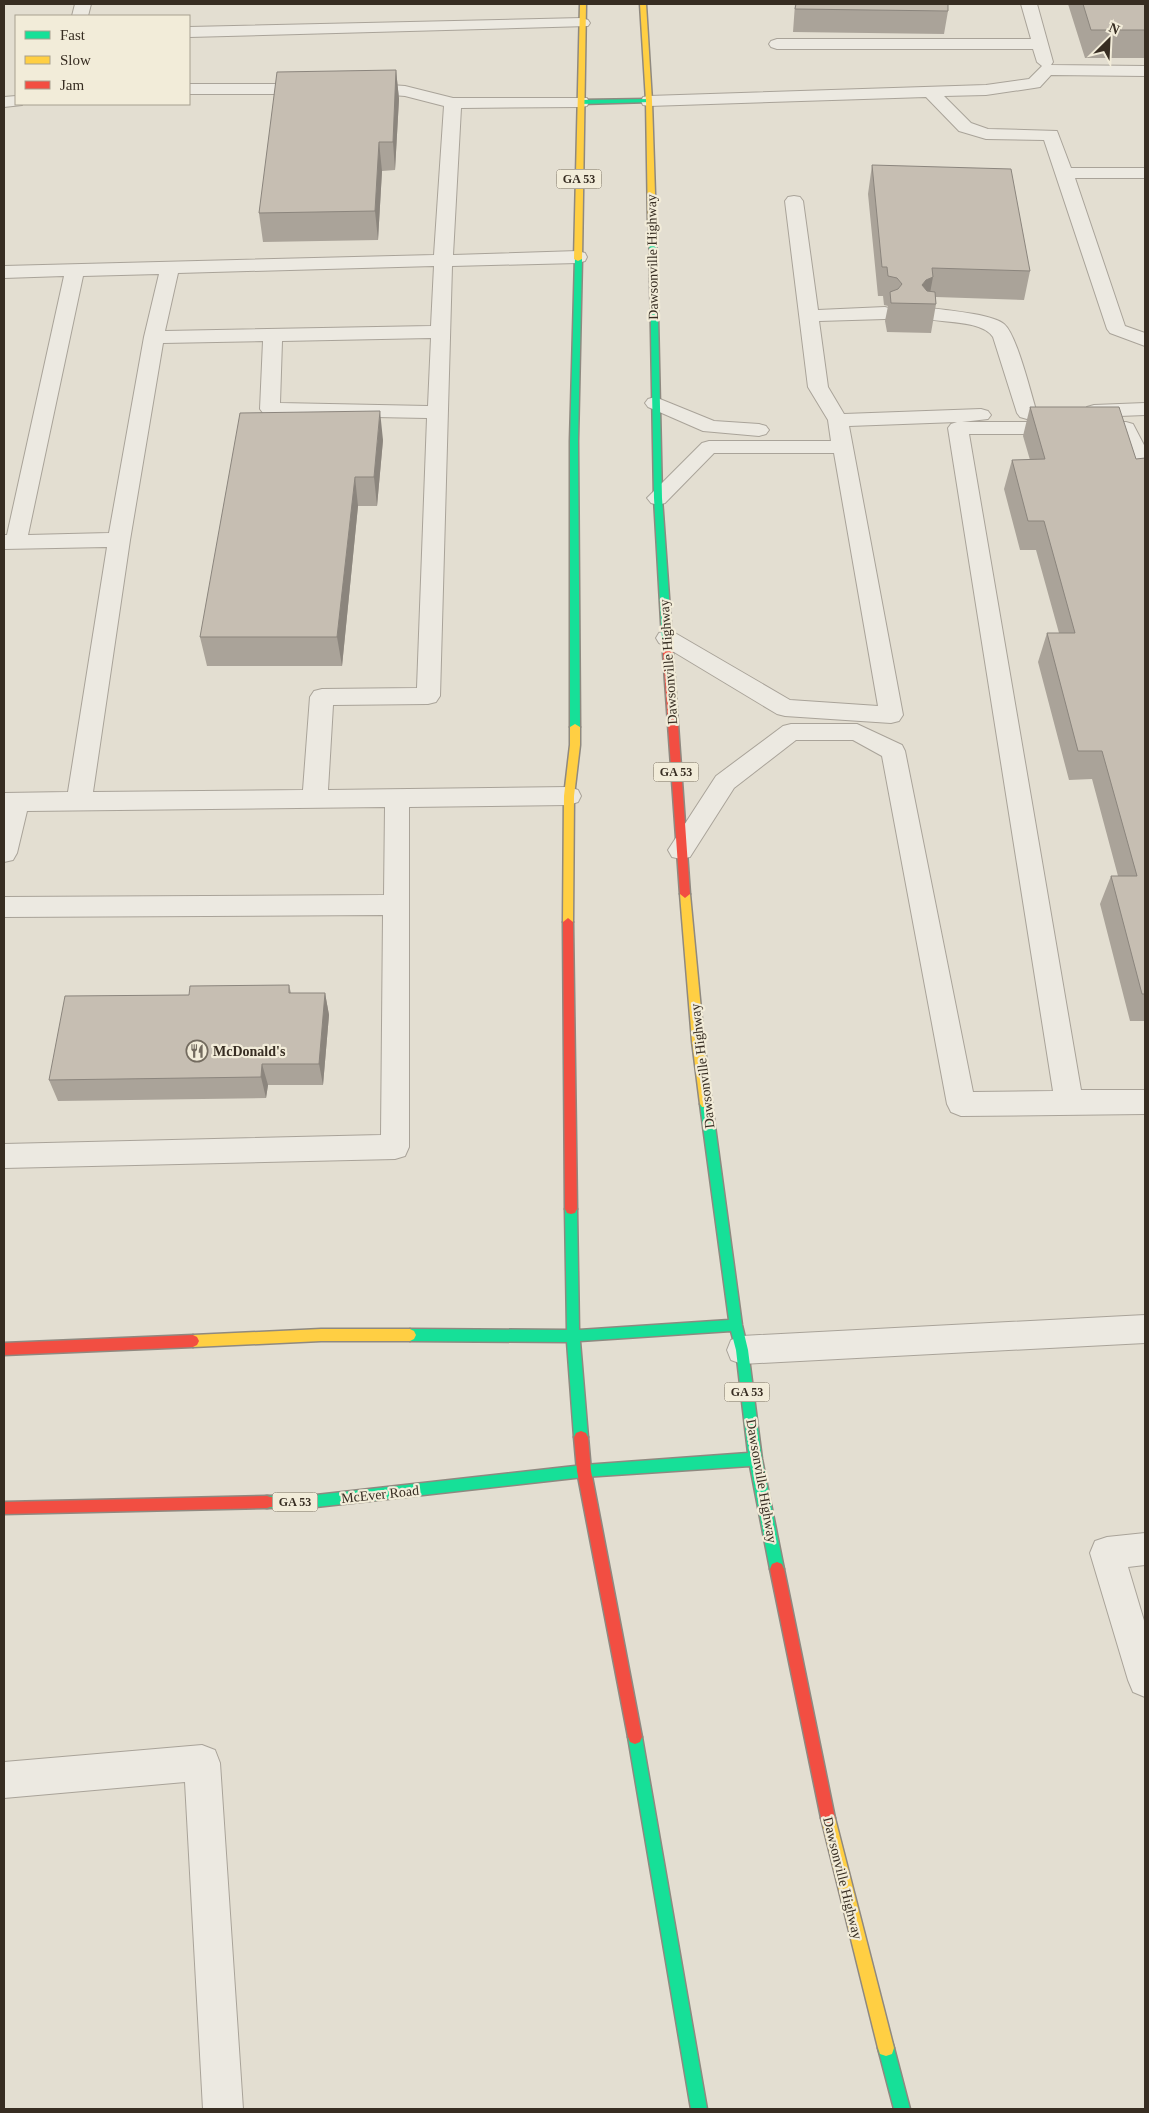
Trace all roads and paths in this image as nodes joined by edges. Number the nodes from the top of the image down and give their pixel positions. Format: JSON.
{"nodes":[{"id":1,"x":582,"y":4,"type":"edge"},
{"id":2,"x":643,"y":4,"type":"edge"},
{"id":3,"x":1029,"y":4,"type":"edge"},
{"id":4,"x":582,"y":23,"type":"junction"},
{"id":5,"x":190,"y":32,"type":"edge"},
{"id":6,"x":777,"y":44,"type":"dead end"},
{"id":7,"x":1040,"y":44,"type":"junction"},
{"id":8,"x":1047,"y":70,"type":"junction"},
{"id":9,"x":1145,"y":71,"type":"edge"},
{"id":10,"x":346,"y":88,"type":"edge"},
{"id":11,"x":190,"y":89,"type":"edge"},
{"id":12,"x":326,"y":89,"type":"edge"},
{"id":13,"x":930,"y":92,"type":"junction"},
{"id":14,"x":649,"y":101,"type":"junction"},
{"id":15,"x":581,"y":102,"type":"junction"},
{"id":16,"x":453,"y":103,"type":"junction"},
{"id":17,"x":1064,"y":173,"type":"junction"},
{"id":18,"x":1145,"y":174,"type":"edge"},
{"id":19,"x":794,"y":201,"type":"dead end"},
{"id":20,"x":578,"y":257,"type":"junction"},
{"id":21,"x":443,"y":261,"type":"junction"},
{"id":22,"x":170,"y":268,"type":"junction"},
{"id":23,"x":75,"y":270,"type":"junction"},
{"id":24,"x":4,"y":272,"type":"edge"},
{"id":25,"x":885,"y":314,"type":"dead end"},
{"id":26,"x":929,"y":314,"type":"edge"},
{"id":27,"x":808,"y":316,"type":"junction"},
{"id":28,"x":441,"y":332,"type":"junction"},
{"id":29,"x":273,"y":335,"type":"junction"},
{"id":30,"x":154,"y":337,"type":"junction"},
{"id":31,"x":1145,"y":340,"type":"edge"},
{"id":32,"x":655,"y":403,"type":"junction"},
{"id":33,"x":1145,"y":409,"type":"edge"},
{"id":34,"x":438,"y":412,"type":"junction"},
{"id":35,"x":1027,"y":413,"type":"junction"},
{"id":36,"x":841,"y":434,"type":"junction"},
{"id":37,"x":1145,"y":468,"type":"edge"},
{"id":38,"x":658,"y":498,"type":"junction"},
{"id":39,"x":119,"y":540,"type":"junction"},
{"id":40,"x":10,"y":542,"type":"edge"},
{"id":41,"x":667,"y":638,"type":"junction"},
{"id":42,"x":569,"y":796,"type":"junction"},
{"id":43,"x":316,"y":798,"type":"junction"},
{"id":44,"x":397,"y":798,"type":"junction"},
{"id":45,"x":10,"y":801,"type":"edge"},
{"id":46,"x":79,"y":801,"type":"junction"},
{"id":47,"x":681,"y":850,"type":"junction"},
{"id":48,"x":4,"y":853,"type":"edge"},
{"id":49,"x":396,"y":905,"type":"junction"},
{"id":50,"x":4,"y":908,"type":"edge"},
{"id":51,"x":1069,"y":1102,"type":"junction"},
{"id":52,"x":1145,"y":1102,"type":"edge"},
{"id":53,"x":4,"y":1156,"type":"edge"},
{"id":54,"x":1145,"y":1329,"type":"edge"},
{"id":55,"x":573,"y":1336,"type":"junction"},
{"id":56,"x":739,"y":1337,"type":"junction"},
{"id":57,"x":4,"y":1349,"type":"edge"},
{"id":58,"x":755,"y":1459,"type":"junction"},
{"id":59,"x":584,"y":1471,"type":"junction"},
{"id":60,"x":4,"y":1508,"type":"edge"},
{"id":61,"x":1145,"y":1549,"type":"edge"},
{"id":62,"x":1145,"y":1680,"type":"edge"},
{"id":63,"x":4,"y":1780,"type":"edge"},
{"id":64,"x":223,"y":2109,"type":"edge"},
{"id":65,"x":699,"y":2109,"type":"edge"},
{"id":66,"x":902,"y":2109,"type":"edge"}],
"edges":[{"from":1,"to":4,"type":"main road","number":"GA 53"},
{"from":2,"to":14,"type":"main road","name":"Dawsonville Highway","number":"GA 53"},
{"from":3,"to":7,"type":"lane"},
{"from":4,"to":5,"type":"lane"},
{"from":4,"to":15,"type":"main road","number":"GA 53"},
{"from":6,"to":7,"type":"lane"},
{"from":7,"to":8,"type":"lane"},
{"from":8,"to":9,"type":"lane"},
{"from":8,"to":13,"type":"lane"},
{"from":10,"to":16,"type":"lane"},
{"from":11,"to":12,"type":"lane"},
{"from":13,"to":14,"type":"lane"},
{"from":13,"to":17,"type":"lane"},
{"from":14,"to":15,"type":"main road"},
{"from":14,"to":32,"type":"main road","name":"Dawsonville Highway","number":"GA 53"},
{"from":15,"to":16,"type":"lane"},
{"from":15,"to":20,"type":"main road","number":"GA 53"},
{"from":16,"to":21,"type":"lane"},
{"from":17,"to":18,"type":"lane"},
{"from":17,"to":31,"type":"lane"},
{"from":19,"to":27,"type":"lane"},
{"from":20,"to":21,"type":"lane"},
{"from":20,"to":42,"type":"main road","number":"GA 53"},
{"from":21,"to":22,"type":"lane"},
{"from":21,"to":28,"type":"lane"},
{"from":22,"to":23,"type":"lane"},
{"from":22,"to":30,"type":"lane"},
{"from":23,"to":24,"type":"lane"},
{"from":23,"to":40,"type":"lane"},
{"from":25,"to":27,"type":"lane"},
{"from":26,"to":35,"type":"lane"},
{"from":27,"to":36,"type":"lane"},
{"from":28,"to":29,"type":"lane"},
{"from":28,"to":34,"type":"lane"},
{"from":29,"to":30,"type":"lane"},
{"from":29,"to":34,"type":"lane"},
{"from":30,"to":39,"type":"lane"},
{"from":32,"to":36,"type":"lane"},
{"from":32,"to":38,"type":"main road","name":"Dawsonville Highway","number":"GA 53"},
{"from":33,"to":35,"type":"lane"},
{"from":34,"to":43,"type":"lane"},
{"from":35,"to":36,"type":"lane"},
{"from":36,"to":38,"type":"lane"},
{"from":36,"to":41,"type":"lane"},
{"from":37,"to":51,"type":"lane"},
{"from":38,"to":41,"type":"main road","name":"Dawsonville Highway","number":"GA 53"},
{"from":39,"to":40,"type":"lane"},
{"from":39,"to":46,"type":"lane"},
{"from":41,"to":47,"type":"main road","name":"Dawsonville Highway","number":"GA 53"},
{"from":42,"to":44,"type":"lane"},
{"from":42,"to":55,"type":"main road","number":"GA 53"},
{"from":43,"to":44,"type":"lane"},
{"from":43,"to":46,"type":"lane"},
{"from":44,"to":49,"type":"lane"},
{"from":45,"to":46,"type":"lane"},
{"from":45,"to":48,"type":"lane"},
{"from":47,"to":51,"type":"lane"},
{"from":47,"to":56,"type":"main road","name":"Dawsonville Highway","number":"GA 53"},
{"from":49,"to":50,"type":"lane"},
{"from":49,"to":53,"type":"lane"},
{"from":51,"to":52,"type":"lane"},
{"from":54,"to":56,"type":"lane"},
{"from":55,"to":56,"type":"main road"},
{"from":55,"to":57,"type":"main road"},
{"from":55,"to":59,"type":"main road"},
{"from":56,"to":58,"type":"main road","name":"Dawsonville Highway","number":"GA 53"},
{"from":58,"to":59,"type":"main road","name":"McEver Road","number":"GA 53"},
{"from":58,"to":66,"type":"main road","name":"Dawsonville Highway"},
{"from":59,"to":60,"type":"main road","name":"McEver Road","number":"GA 53"},
{"from":59,"to":65,"type":"main road"},
{"from":61,"to":62,"type":"lane"},
{"from":63,"to":64,"type":"lane"}]}
